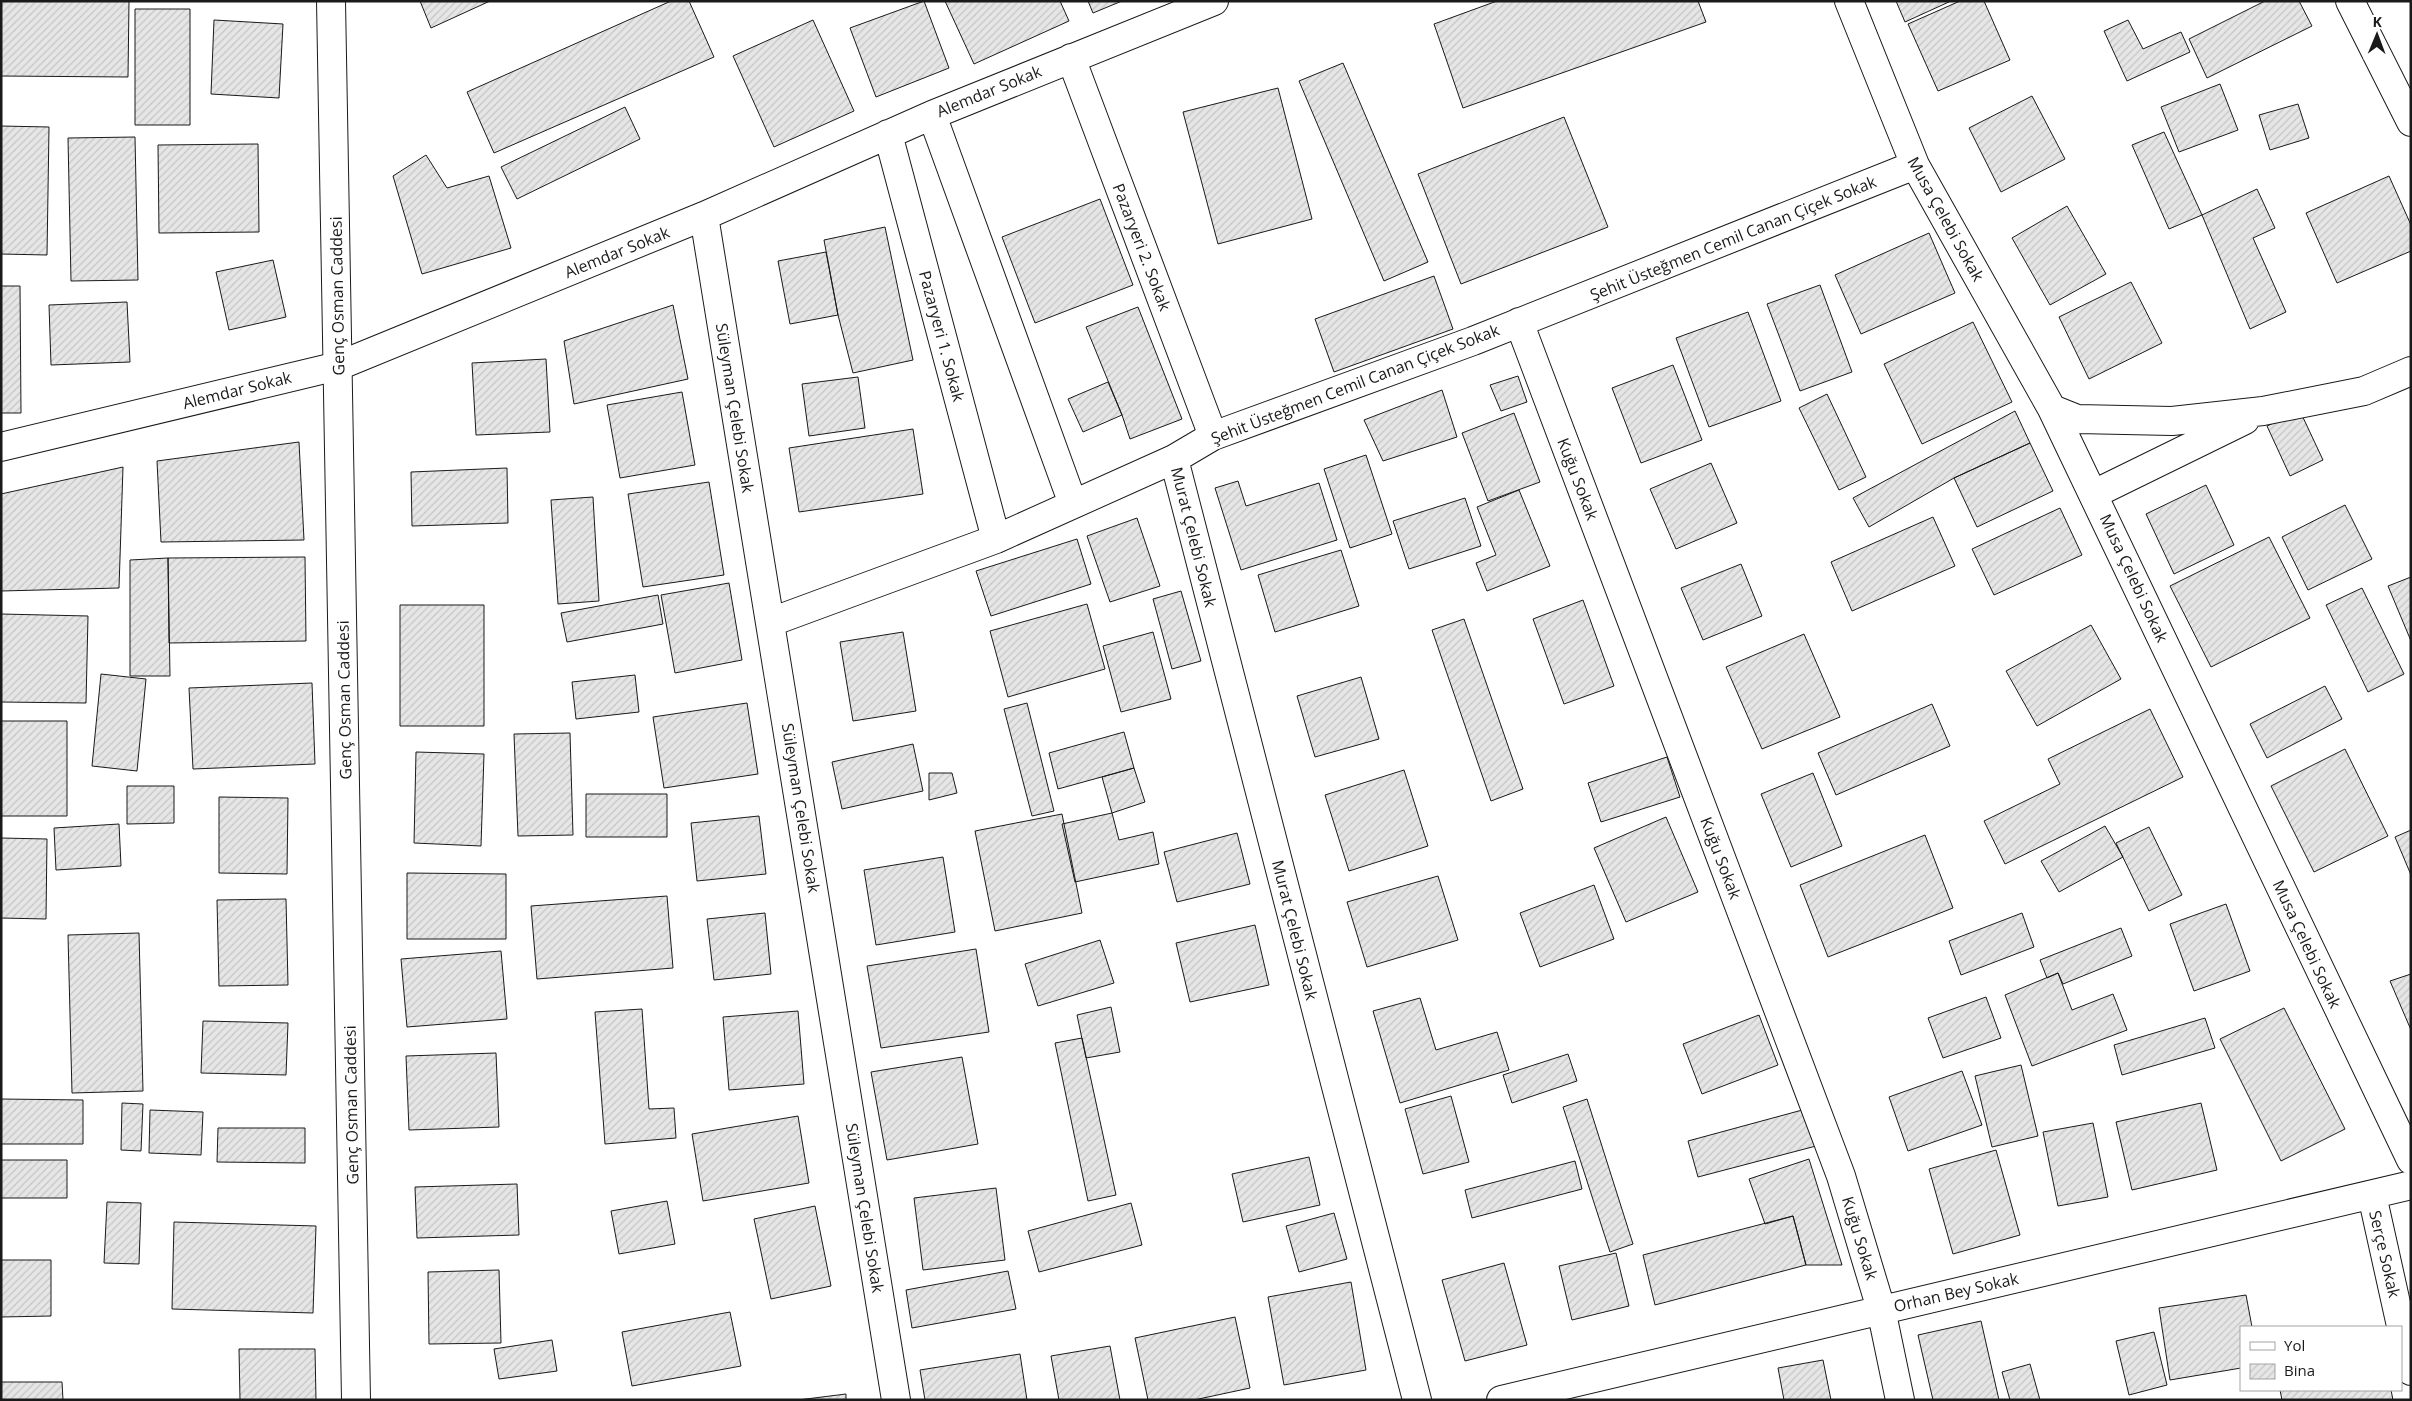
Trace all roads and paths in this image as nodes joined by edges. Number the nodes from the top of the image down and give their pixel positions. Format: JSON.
{"nodes":[{"id":1,"x":331,"y":1,"type":"edge"},
{"id":2,"x":1214,"y":1,"type":"edge"},
{"id":3,"x":1849,"y":1,"type":"edge"},
{"id":4,"x":2350,"y":1,"type":"edge"},
{"id":5,"x":1071,"y":58,"type":"junction"},
{"id":6,"x":932,"y":115,"type":"junction"},
{"id":7,"x":2411,"y":122,"type":"edge"},
{"id":8,"x":888,"y":134,"type":"junction"},
{"id":9,"x":1915,"y":165,"type":"junction"},
{"id":10,"x":704,"y":216,"type":"junction"},
{"id":11,"x":1519,"y":322,"type":"junction"},
{"id":12,"x":338,"y":366,"type":"junction"},
{"id":13,"x":2411,"y":371,"type":"edge"},
{"id":14,"x":2052,"y":410,"type":"junction"},
{"id":15,"x":2263,"y":411,"type":"junction"},
{"id":16,"x":1213,"y":436,"type":"junction"},
{"id":17,"x":1,"y":447,"type":"edge"},
{"id":18,"x":1174,"y":459,"type":"junction"},
{"id":19,"x":2094,"y":494,"type":"junction"},
{"id":20,"x":1073,"y":504,"type":"junction"},
{"id":21,"x":996,"y":538,"type":"junction"},
{"id":22,"x":771,"y":622,"type":"junction"},
{"id":23,"x":2411,"y":1160,"type":"edge"},
{"id":24,"x":2411,"y":1185,"type":"edge"},
{"id":25,"x":2372,"y":1196,"type":"junction"},
{"id":26,"x":1881,"y":1309,"type":"junction"},
{"id":27,"x":2401,"y":1326,"type":"edge"},
{"id":28,"x":2402,"y":1331,"type":"edge"},
{"id":29,"x":2411,"y":1371,"type":"edge"},
{"id":30,"x":356,"y":1400,"type":"edge"},
{"id":31,"x":896,"y":1400,"type":"edge"},
{"id":32,"x":1417,"y":1400,"type":"edge"},
{"id":33,"x":1501,"y":1400,"type":"edge"},
{"id":34,"x":1900,"y":1400,"type":"edge"}],
"edges":[{"from":1,"to":12,"type":"street","name":"Genç Osman Caddesi"},
{"from":2,"to":5,"type":"street","name":"Alemdar Sokak"},
{"from":3,"to":9,"type":"street","name":"Musa Çelebi Sokak"},
{"from":4,"to":7,"type":"street"},
{"from":5,"to":6,"type":"street","name":"Alemdar Sokak"},
{"from":5,"to":16,"type":"street","name":"Pazaryeri 2. Sokak"},
{"from":6,"to":8,"type":"street","name":"Alemdar Sokak"},
{"from":6,"to":20,"type":"street"},
{"from":8,"to":10,"type":"street","name":"Alemdar Sokak"},
{"from":8,"to":21,"type":"street","name":"Pazaryeri 1. Sokak"},
{"from":9,"to":11,"type":"street","name":"Şehit Üsteğmen Cemil Canan Çiçek Sokak"},
{"from":9,"to":14,"type":"street","name":"Musa Çelebi Sokak"},
{"from":10,"to":12,"type":"street","name":"Alemdar Sokak"},
{"from":10,"to":22,"type":"street","name":"Süleyman Çelebi Sokak"},
{"from":11,"to":16,"type":"street","name":"Şehit Üsteğmen Cemil Canan Çiçek Sokak"},
{"from":11,"to":26,"type":"street","name":"Kuğu Sokak"},
{"from":12,"to":17,"type":"street","name":"Alemdar Sokak"},
{"from":12,"to":30,"type":"street","name":"Genç Osman Caddesi"},
{"from":13,"to":15,"type":"street"},
{"from":14,"to":15,"type":"street"},
{"from":14,"to":19,"type":"street","name":"Musa Çelebi Sokak"},
{"from":15,"to":19,"type":"street"},
{"from":16,"to":18,"type":"street","name":"Şehit Üsteğmen Cemil Canan Çiçek Sokak"},
{"from":18,"to":20,"type":"street","name":"Şehit Üsteğmen Cemil Canan Çiçek Sokak"},
{"from":18,"to":32,"type":"street","name":"Murat Çelebi Sokak"},
{"from":19,"to":23,"type":"street","name":"Musa Çelebi Sokak"},
{"from":20,"to":21,"type":"street","name":"Şehit Üsteğmen Cemil Canan Çiçek Sokak"},
{"from":21,"to":22,"type":"street","name":"Şehit Üsteğmen Cemil Canan Çiçek Sokak"},
{"from":22,"to":31,"type":"street","name":"Süleyman Çelebi Sokak"},
{"from":24,"to":25,"type":"street","name":"Orhan Bey Sokak"},
{"from":25,"to":26,"type":"street","name":"Orhan Bey Sokak"},
{"from":25,"to":27,"type":"street","name":"Serçe Sokak"},
{"from":26,"to":33,"type":"street","name":"Orhan Bey Sokak"},
{"from":26,"to":34,"type":"street","name":"Kuğu Sokak"},
{"from":28,"to":29,"type":"street","name":"Serçe Sokak"}]}
